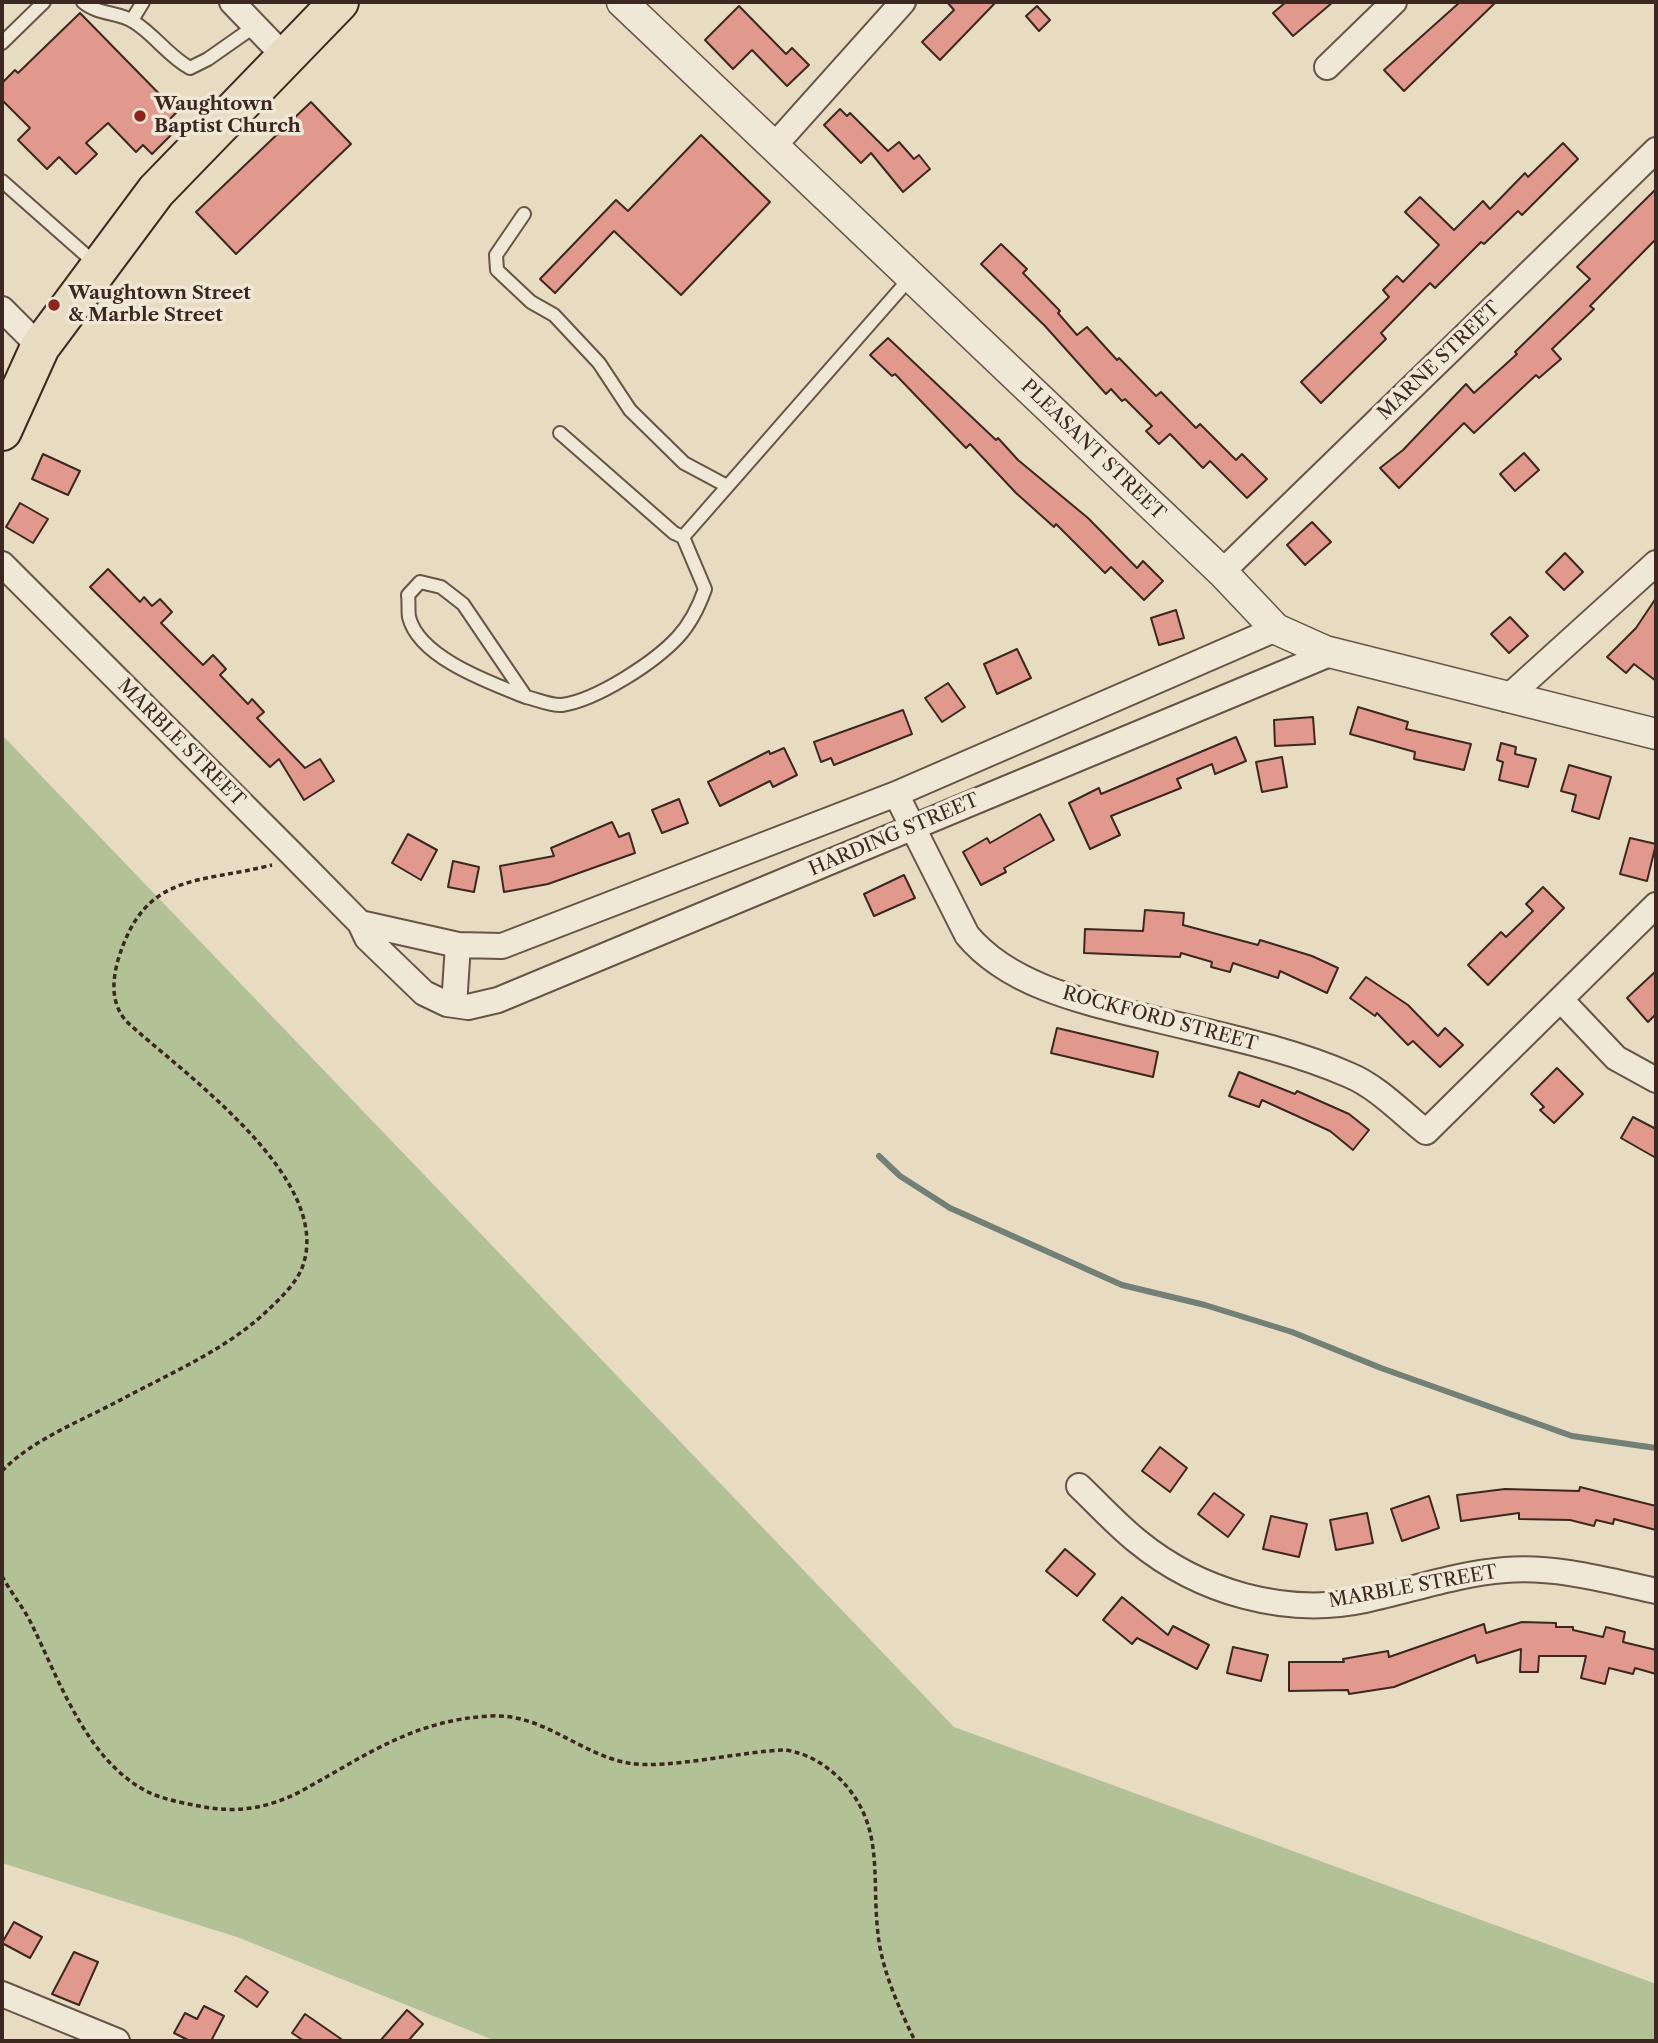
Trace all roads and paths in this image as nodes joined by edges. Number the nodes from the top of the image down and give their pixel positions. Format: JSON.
{"nodes":[{"id":1,"x":44,"y":2,"type":"edge"},
{"id":2,"x":83,"y":2,"type":"edge"},
{"id":3,"x":144,"y":2,"type":"edge"},
{"id":4,"x":232,"y":2,"type":"edge"},
{"id":5,"x":339,"y":2,"type":"edge"},
{"id":6,"x":622,"y":2,"type":"edge"},
{"id":7,"x":903,"y":2,"type":"edge"},
{"id":8,"x":1394,"y":2,"type":"edge"},
{"id":9,"x":132,"y":20,"type":"junction"},
{"id":10,"x":255,"y":26,"type":"junction"},
{"id":11,"x":2,"y":43,"type":"edge"},
{"id":12,"x":285,"y":57,"type":"junction"},
{"id":13,"x":1327,"y":67,"type":"dead end"},
{"id":14,"x":774,"y":146,"type":"junction"},
{"id":15,"x":1656,"y":150,"type":"edge"},
{"id":16,"x":2,"y":181,"type":"edge"},
{"id":17,"x":524,"y":214,"type":"dead end"},
{"id":18,"x":99,"y":267,"type":"junction"},
{"id":19,"x":911,"y":277,"type":"junction"},
{"id":20,"x":2,"y":309,"type":"edge"},
{"id":21,"x":40,"y":346,"type":"junction"},
{"id":22,"x":2,"y":431,"type":"edge"},
{"id":23,"x":560,"y":433,"type":"dead end"},
{"id":24,"x":727,"y":486,"type":"junction"},
{"id":25,"x":683,"y":537,"type":"junction"},
{"id":26,"x":1656,"y":563,"type":"edge"},
{"id":27,"x":2,"y":564,"type":"edge"},
{"id":28,"x":1222,"y":572,"type":"junction"},
{"id":29,"x":1276,"y":629,"type":"junction"},
{"id":30,"x":1332,"y":653,"type":"junction"},
{"id":31,"x":526,"y":696,"type":"junction"},
{"id":32,"x":1506,"y":699,"type":"junction"},
{"id":33,"x":1656,"y":734,"type":"edge"},
{"id":34,"x":896,"y":794,"type":"junction"},
{"id":35,"x":912,"y":827,"type":"junction"},
{"id":36,"x":291,"y":853,"type":"junction"},
{"id":37,"x":1656,"y":905,"type":"edge"},
{"id":38,"x":360,"y":923,"type":"junction"},
{"id":39,"x":458,"y":945,"type":"junction"},
{"id":40,"x":1562,"y":1001,"type":"junction"},
{"id":41,"x":454,"y":1005,"type":"junction"},
{"id":42,"x":1656,"y":1080,"type":"edge"},
{"id":43,"x":2,"y":1471,"type":"edge"},
{"id":44,"x":1079,"y":1486,"type":"dead end"},
{"id":45,"x":2,"y":1576,"type":"edge"},
{"id":46,"x":1656,"y":1591,"type":"edge"},
{"id":47,"x":2,"y":1994,"type":"edge"},
{"id":48,"x":117,"y":2041,"type":"edge"},
{"id":49,"x":915,"y":2041,"type":"edge"}],
"edges":[{"from":1,"to":11,"type":"lane"},
{"from":2,"to":9,"type":"lane"},
{"from":3,"to":9,"type":"lane"},
{"from":4,"to":10,"type":"street"},
{"from":5,"to":12,"type":"main road"},
{"from":6,"to":14,"type":"street","name":"PLEASANT STREET"},
{"from":7,"to":14,"type":"street"},
{"from":8,"to":13,"type":"street"},
{"from":9,"to":10,"type":"lane"},
{"from":10,"to":12,"type":"street"},
{"from":12,"to":18,"type":"main road"},
{"from":14,"to":19,"type":"street","name":"PLEASANT STREET"},
{"from":15,"to":28,"type":"street","name":"MARNE STREET"},
{"from":16,"to":18,"type":"lane"},
{"from":17,"to":24,"type":"lane"},
{"from":18,"to":21,"type":"main road"},
{"from":19,"to":24,"type":"lane"},
{"from":19,"to":28,"type":"street","name":"PLEASANT STREET"},
{"from":20,"to":21,"type":"street"},
{"from":21,"to":22,"type":"main road"},
{"from":23,"to":25,"type":"lane"},
{"from":24,"to":25,"type":"lane"},
{"from":25,"to":31,"type":"lane"},
{"from":26,"to":32,"type":"street"},
{"from":27,"to":36,"type":"street","name":"MARBLE STREET"},
{"from":28,"to":29,"type":"street","name":"PLEASANT STREET"},
{"from":29,"to":30,"type":"street","name":"PLEASANT STREET"},
{"from":29,"to":34,"type":"street","name":"HARDING STREET"},
{"from":30,"to":32,"type":"street","name":"PLEASANT STREET"},
{"from":30,"to":35,"type":"street","name":"HARDING STREET"},
{"from":31,"to":31,"type":"lane"},
{"from":32,"to":33,"type":"street","name":"PLEASANT STREET"},
{"from":34,"to":35,"type":"street","name":"ROCKFORD STREET"},
{"from":34,"to":39,"type":"street","name":"HARDING STREET"},
{"from":35,"to":40,"type":"street","name":"ROCKFORD STREET"},
{"from":35,"to":41,"type":"street","name":"HARDING STREET"},
{"from":36,"to":38,"type":"street","name":"MARBLE STREET"},
{"from":36,"to":43,"type":"path"},
{"from":37,"to":40,"type":"street"},
{"from":38,"to":39,"type":"street"},
{"from":38,"to":41,"type":"street","name":"MARBLE STREET"},
{"from":39,"to":41,"type":"street"},
{"from":40,"to":42,"type":"street"},
{"from":44,"to":46,"type":"street","name":"MARBLE STREET"},
{"from":45,"to":49,"type":"path"},
{"from":47,"to":48,"type":"street"}]}
